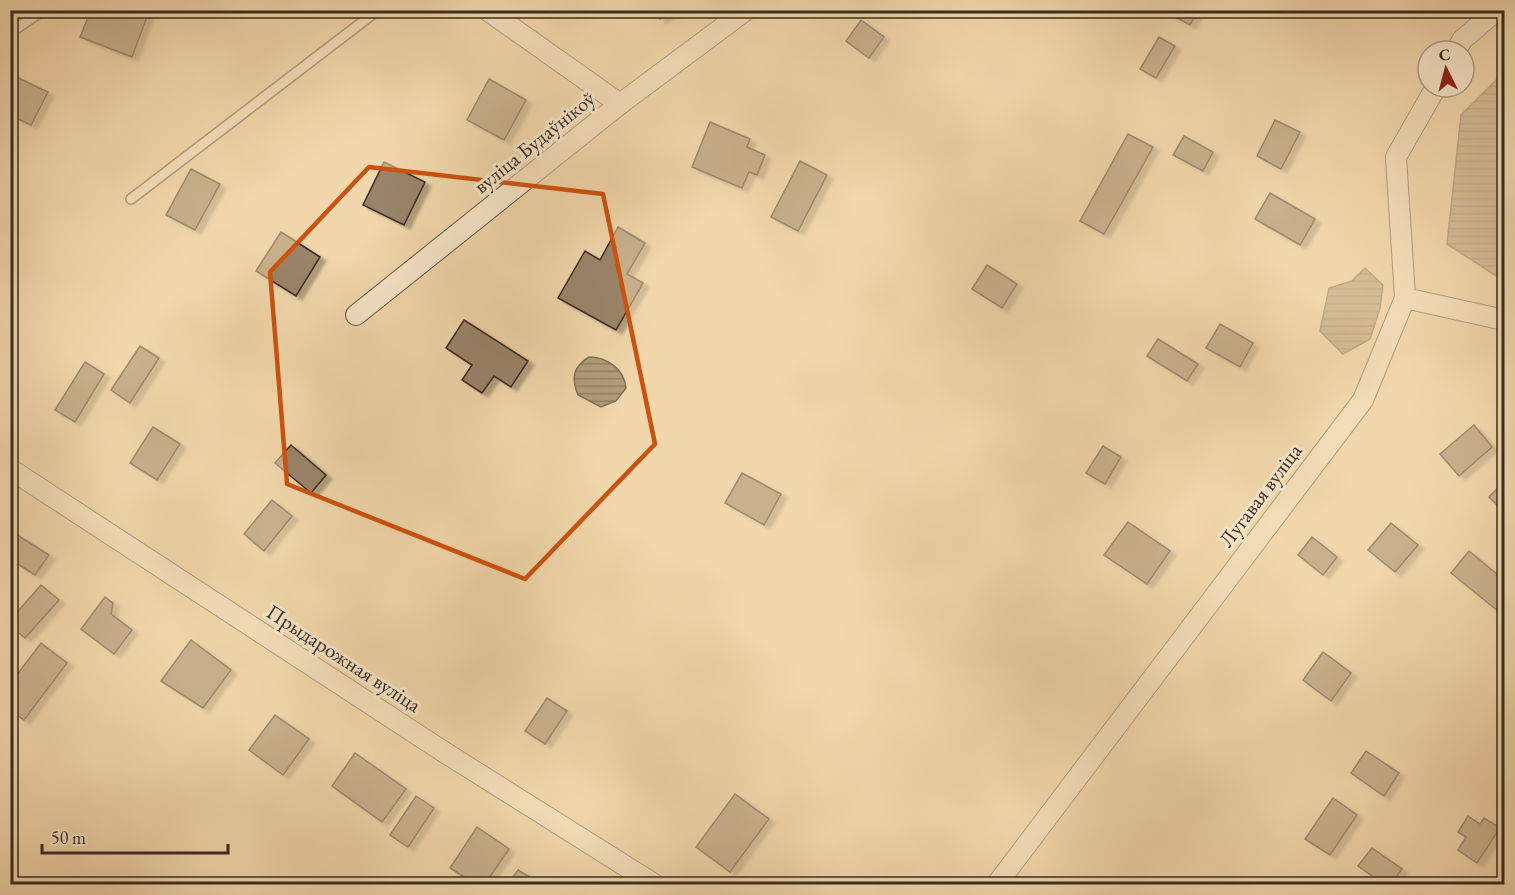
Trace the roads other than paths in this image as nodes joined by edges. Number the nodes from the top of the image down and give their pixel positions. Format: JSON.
{"nodes":[{"id":1,"x":43,"y":10,"type":"edge"},
{"id":2,"x":378,"y":10,"type":"edge"},
{"id":3,"x":487,"y":10,"type":"edge"},
{"id":4,"x":746,"y":10,"type":"edge"},
{"id":5,"x":1497,"y":10,"type":"edge"},
{"id":6,"x":10,"y":33,"type":"edge"},
{"id":7,"x":1463,"y":39,"type":"edge"},
{"id":8,"x":1429,"y":99,"type":"edge"},
{"id":9,"x":621,"y":104,"type":"junction"},
{"id":10,"x":131,"y":199,"type":"dead end"},
{"id":11,"x":1405,"y":298,"type":"junction"},
{"id":12,"x":356,"y":315,"type":"dead end"},
{"id":13,"x":1504,"y":320,"type":"edge"},
{"id":14,"x":10,"y":469,"type":"edge"},
{"id":15,"x":654,"y":885,"type":"edge"},
{"id":16,"x":997,"y":885,"type":"edge"}],
"edges":[{"from":1,"to":6,"type":"lane"},
{"from":2,"to":10,"type":"lane"},
{"from":3,"to":9,"type":"street"},
{"from":4,"to":9,"type":"street","name":"вуліца Будаўнікоў"},
{"from":5,"to":7,"type":"street"},
{"from":8,"to":11,"type":"street","name":"Лугавая вуліца"},
{"from":9,"to":12,"type":"street","name":"вуліца Будаўнікоў"},
{"from":11,"to":13,"type":"street"},
{"from":11,"to":16,"type":"street","name":"Лугавая вуліца"},
{"from":14,"to":15,"type":"street","name":"Прыдарожная вуліца"}]}
